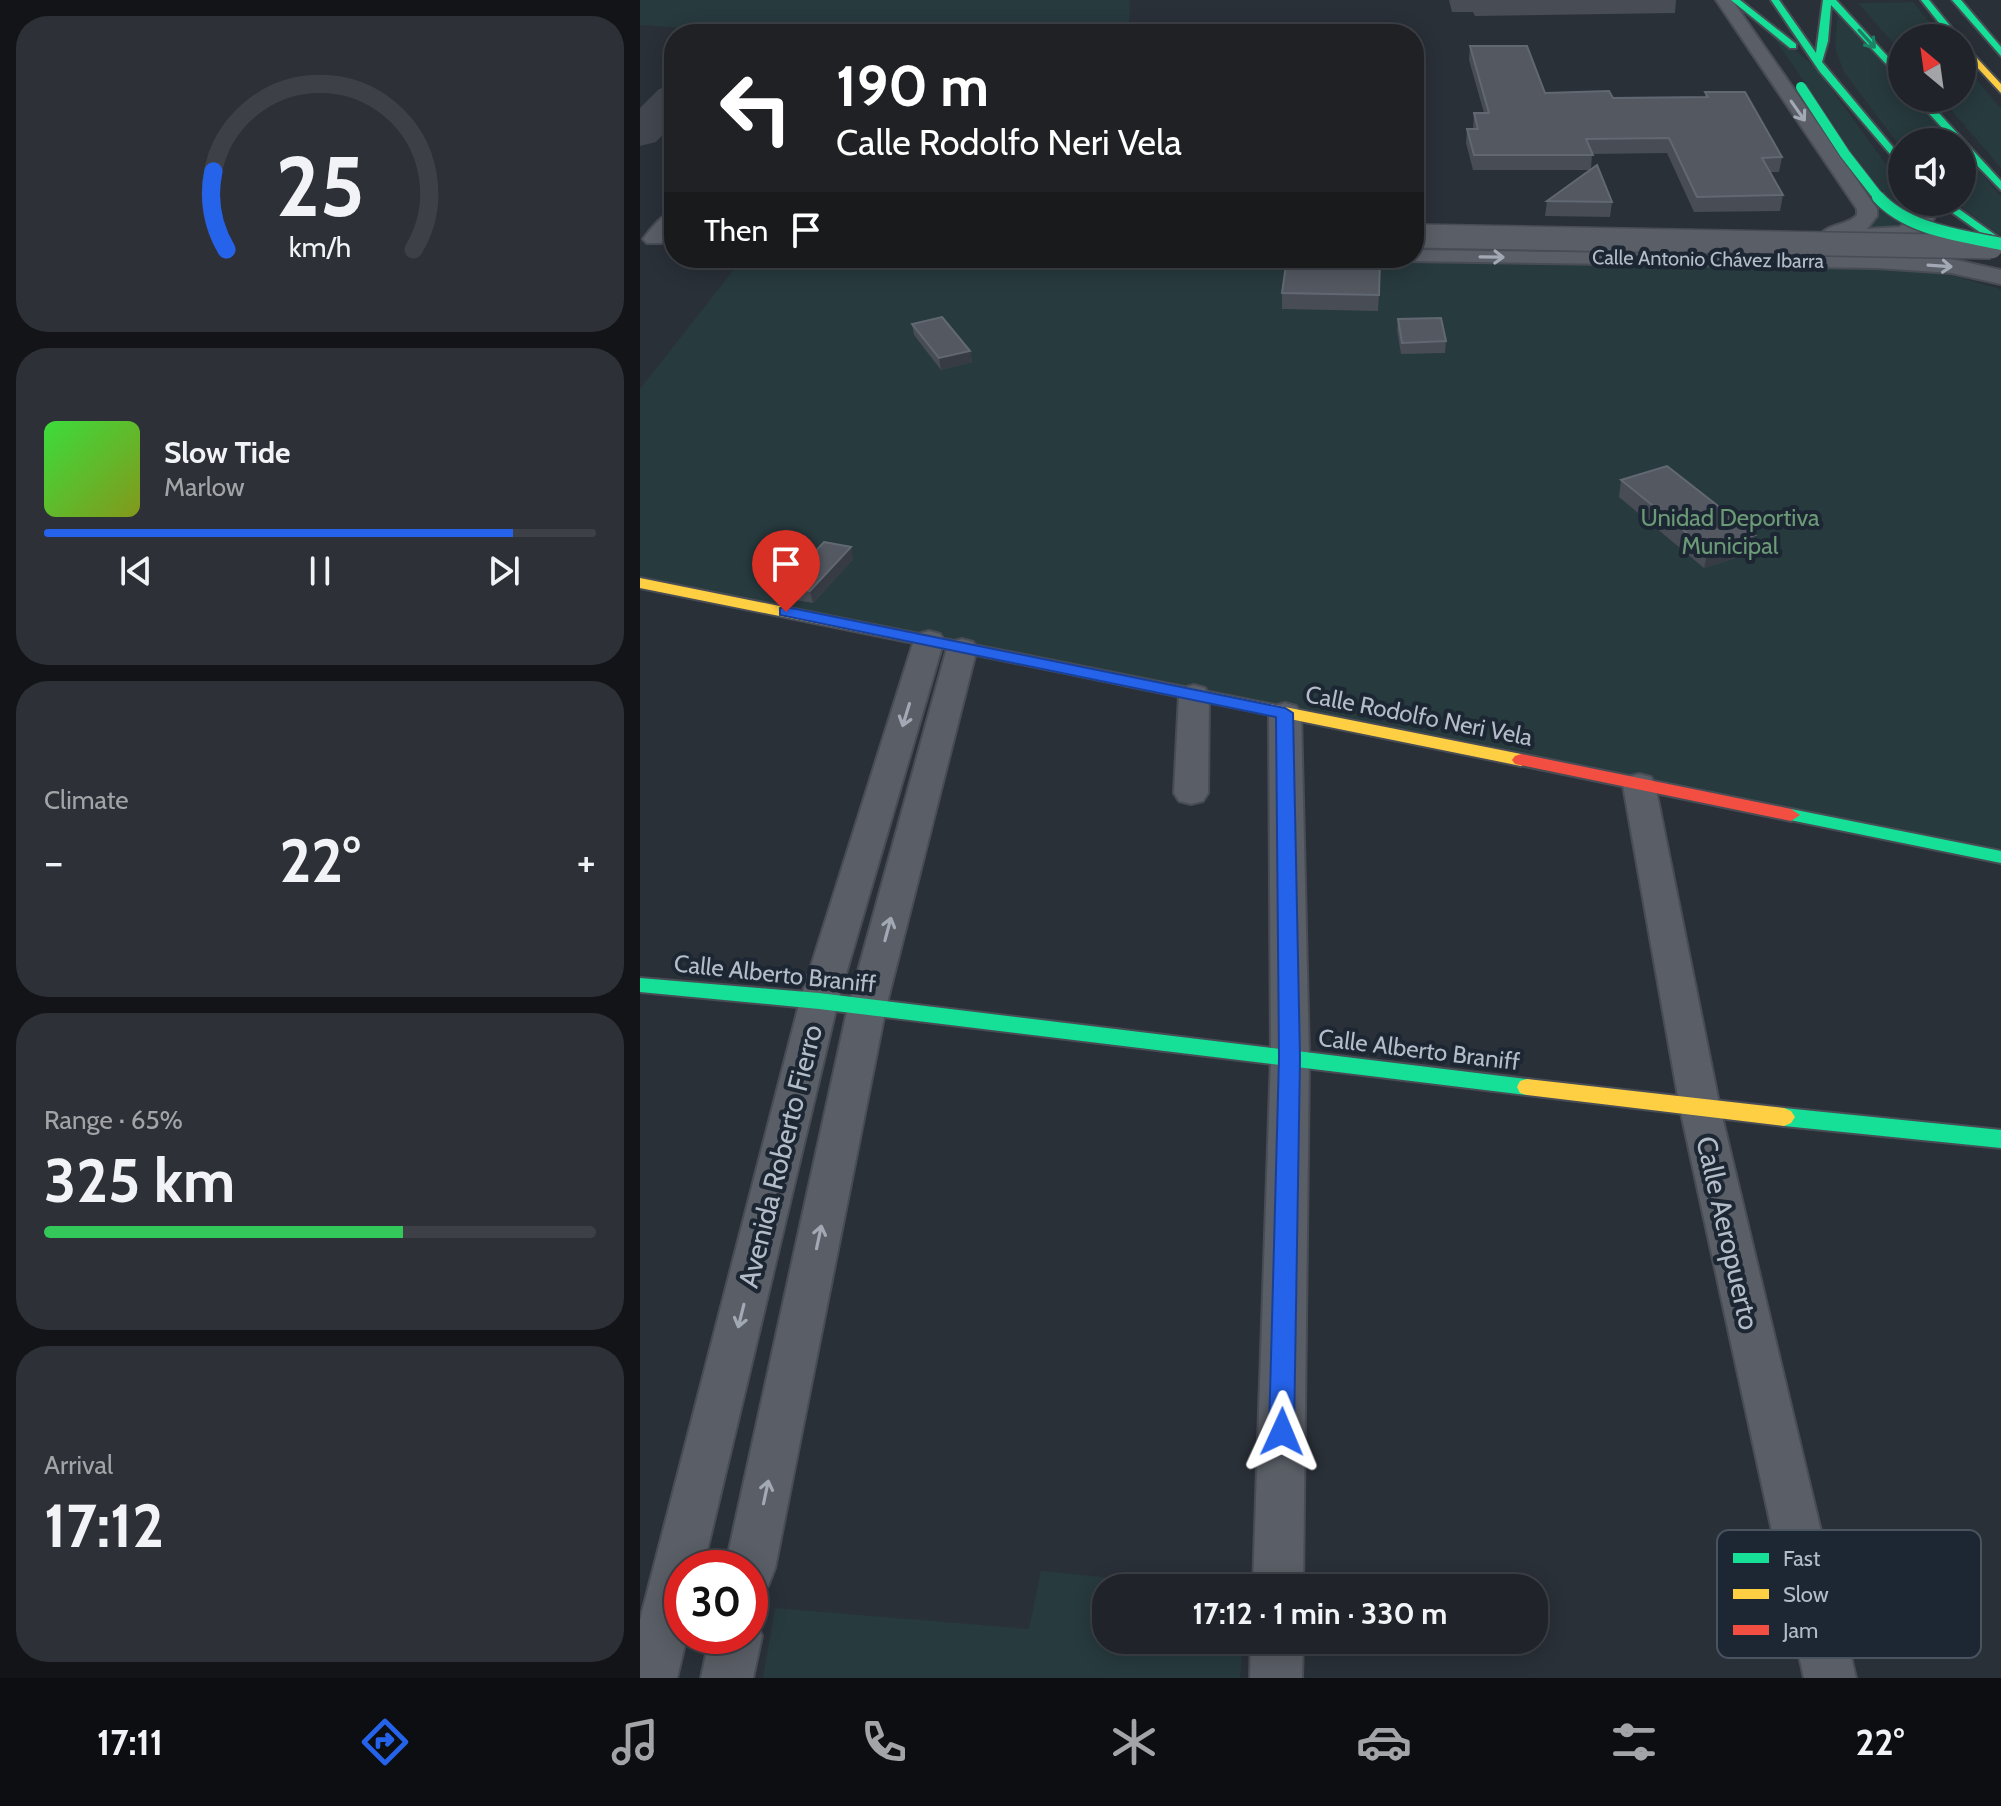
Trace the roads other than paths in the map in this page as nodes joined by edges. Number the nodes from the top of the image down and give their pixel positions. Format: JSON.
{"nodes":[{"id":1,"x":1724,"y":0,"type":"edge"},
{"id":2,"x":1734,"y":0,"type":"edge"},
{"id":3,"x":1775,"y":0,"type":"edge"},
{"id":4,"x":1829,"y":0,"type":"edge"},
{"id":5,"x":1925,"y":0,"type":"edge"},
{"id":6,"x":1956,"y":0,"type":"edge"},
{"id":7,"x":1969,"y":18,"type":"junction"},
{"id":8,"x":1945,"y":24,"type":"edge"},
{"id":9,"x":2001,"y":53,"type":"edge"},
{"id":10,"x":1976,"y":58,"type":"edge"},
{"id":11,"x":1976,"y":61,"type":"edge"},
{"id":12,"x":1888,"y":63,"type":"edge"},
{"id":13,"x":1820,"y":66,"type":"junction"},
{"id":14,"x":2001,"y":70,"type":"edge"},
{"id":15,"x":2001,"y":90,"type":"edge"},
{"id":16,"x":1933,"y":112,"type":"edge"},
{"id":17,"x":1947,"y":128,"type":"edge"},
{"id":18,"x":1888,"y":148,"type":"edge"},
{"id":19,"x":1976,"y":160,"type":"edge"},
{"id":20,"x":2001,"y":187,"type":"edge"},
{"id":21,"x":1929,"y":216,"type":"edge"},
{"id":22,"x":1961,"y":216,"type":"edge"},
{"id":23,"x":1859,"y":235,"type":"junction"},
{"id":24,"x":1824,"y":236,"type":"junction"},
{"id":25,"x":1424,"y":239,"type":"edge"},
{"id":26,"x":1424,"y":239,"type":"edge"},
{"id":27,"x":1424,"y":239,"type":"edge"},
{"id":28,"x":2001,"y":245,"type":"edge"},
{"id":29,"x":1878,"y":262,"type":"junction"},
{"id":30,"x":2001,"y":277,"type":"edge"},
{"id":31,"x":641,"y":584,"type":"edge"},
{"id":32,"x":946,"y":644,"type":"junction"},
{"id":33,"x":1194,"y":695,"type":"junction"},
{"id":34,"x":1285,"y":713,"type":"junction"},
{"id":35,"x":1639,"y":785,"type":"junction"},
{"id":36,"x":1191,"y":793,"type":"dead end"},
{"id":37,"x":2001,"y":857,"type":"edge"},
{"id":38,"x":640,"y":985,"type":"edge"},
{"id":39,"x":819,"y":1001,"type":"junction"},
{"id":40,"x":867,"y":1007,"type":"junction"},
{"id":41,"x":1290,"y":1058,"type":"junction"},
{"id":42,"x":1700,"y":1108,"type":"junction"},
{"id":43,"x":2001,"y":1139,"type":"edge"},
{"id":44,"x":1796,"y":1530,"type":"edge"},
{"id":45,"x":754,"y":1550,"type":"edge"},
{"id":46,"x":1278,"y":1574,"type":"edge"},
{"id":47,"x":732,"y":1654,"type":"edge"},
{"id":48,"x":1277,"y":1654,"type":"edge"},
{"id":49,"x":1825,"y":1658,"type":"edge"},
{"id":50,"x":651,"y":1678,"type":"edge"},
{"id":51,"x":727,"y":1678,"type":"edge"},
{"id":52,"x":1276,"y":1678,"type":"edge"},
{"id":53,"x":1830,"y":1678,"type":"edge"}],
"edges":[{"from":1,"to":24,"type":"street","one_way":true},
{"from":2,"to":13,"type":"main road"},
{"from":2,"to":28,"type":"main road","bridge":true},
{"from":3,"to":13,"type":"main road"},
{"from":4,"to":12,"type":"main road","one_way":true},
{"from":4,"to":13,"type":"main road"},
{"from":5,"to":8,"type":"main road"},
{"from":6,"to":7,"type":"main road"},
{"from":7,"to":9,"type":"main road"},
{"from":7,"to":14,"type":"main road"},
{"from":10,"to":14,"type":"main road"},
{"from":11,"to":15,"type":"main road"},
{"from":13,"to":18,"type":"main road"},
{"from":16,"to":17,"type":"main road"},
{"from":19,"to":20,"type":"main road"},
{"from":21,"to":23,"type":"street","name":"Calle Antonio Chávez Ibarra"},
{"from":22,"to":28,"type":"main road"},
{"from":23,"to":24,"type":"street","name":"Calle Antonio Chávez Ibarra"},
{"from":23,"to":29,"type":"street"},
{"from":24,"to":25,"type":"street","name":"Calle Antonio Chávez Ibarra"},
{"from":26,"to":28,"type":"street","bridge":true},
{"from":27,"to":29,"type":"street","name":"Calle Antonio Chávez Ibarra","one_way":true},
{"from":29,"to":30,"type":"street","name":"Calle Antonio Chávez Ibarra","one_way":true},
{"from":31,"to":32,"type":"main road","name":"Calle Rodolfo Neri Vela"},
{"from":32,"to":33,"type":"main road","name":"Calle Rodolfo Neri Vela"},
{"from":32,"to":39,"type":"street","name":"Avenida Roberto Fierro","one_way":true},
{"from":40,"to":32,"type":"street","name":"Avenida Roberto Fierro","one_way":true},
{"from":33,"to":34,"type":"main road","name":"Calle Rodolfo Neri Vela"},
{"from":33,"to":36,"type":"street"},
{"from":34,"to":35,"type":"main road","name":"Calle Rodolfo Neri Vela"},
{"from":34,"to":41,"type":"street"},
{"from":35,"to":37,"type":"main road","name":"Calle Rodolfo Neri Vela"},
{"from":35,"to":42,"type":"street","name":"Calle Aeropuerto"},
{"from":38,"to":39,"type":"main road","name":"Calle Alberto Braniff"},
{"from":39,"to":40,"type":"main road","name":"Calle Alberto Braniff"},
{"from":39,"to":50,"type":"street","name":"Avenida Roberto Fierro","one_way":true},
{"from":40,"to":41,"type":"main road","name":"Calle Alberto Braniff"},
{"from":45,"to":40,"type":"street","name":"Avenida Roberto Fierro","one_way":true},
{"from":41,"to":42,"type":"main road","name":"Calle Alberto Braniff"},
{"from":41,"to":46,"type":"street"},
{"from":42,"to":43,"type":"main road","name":"Calle Alberto Braniff"},
{"from":42,"to":44,"type":"street","name":"Calle Aeropuerto"},
{"from":47,"to":51,"type":"street"},
{"from":48,"to":52,"type":"street"},
{"from":49,"to":53,"type":"street","name":"Calle Aeropuerto"}]}
